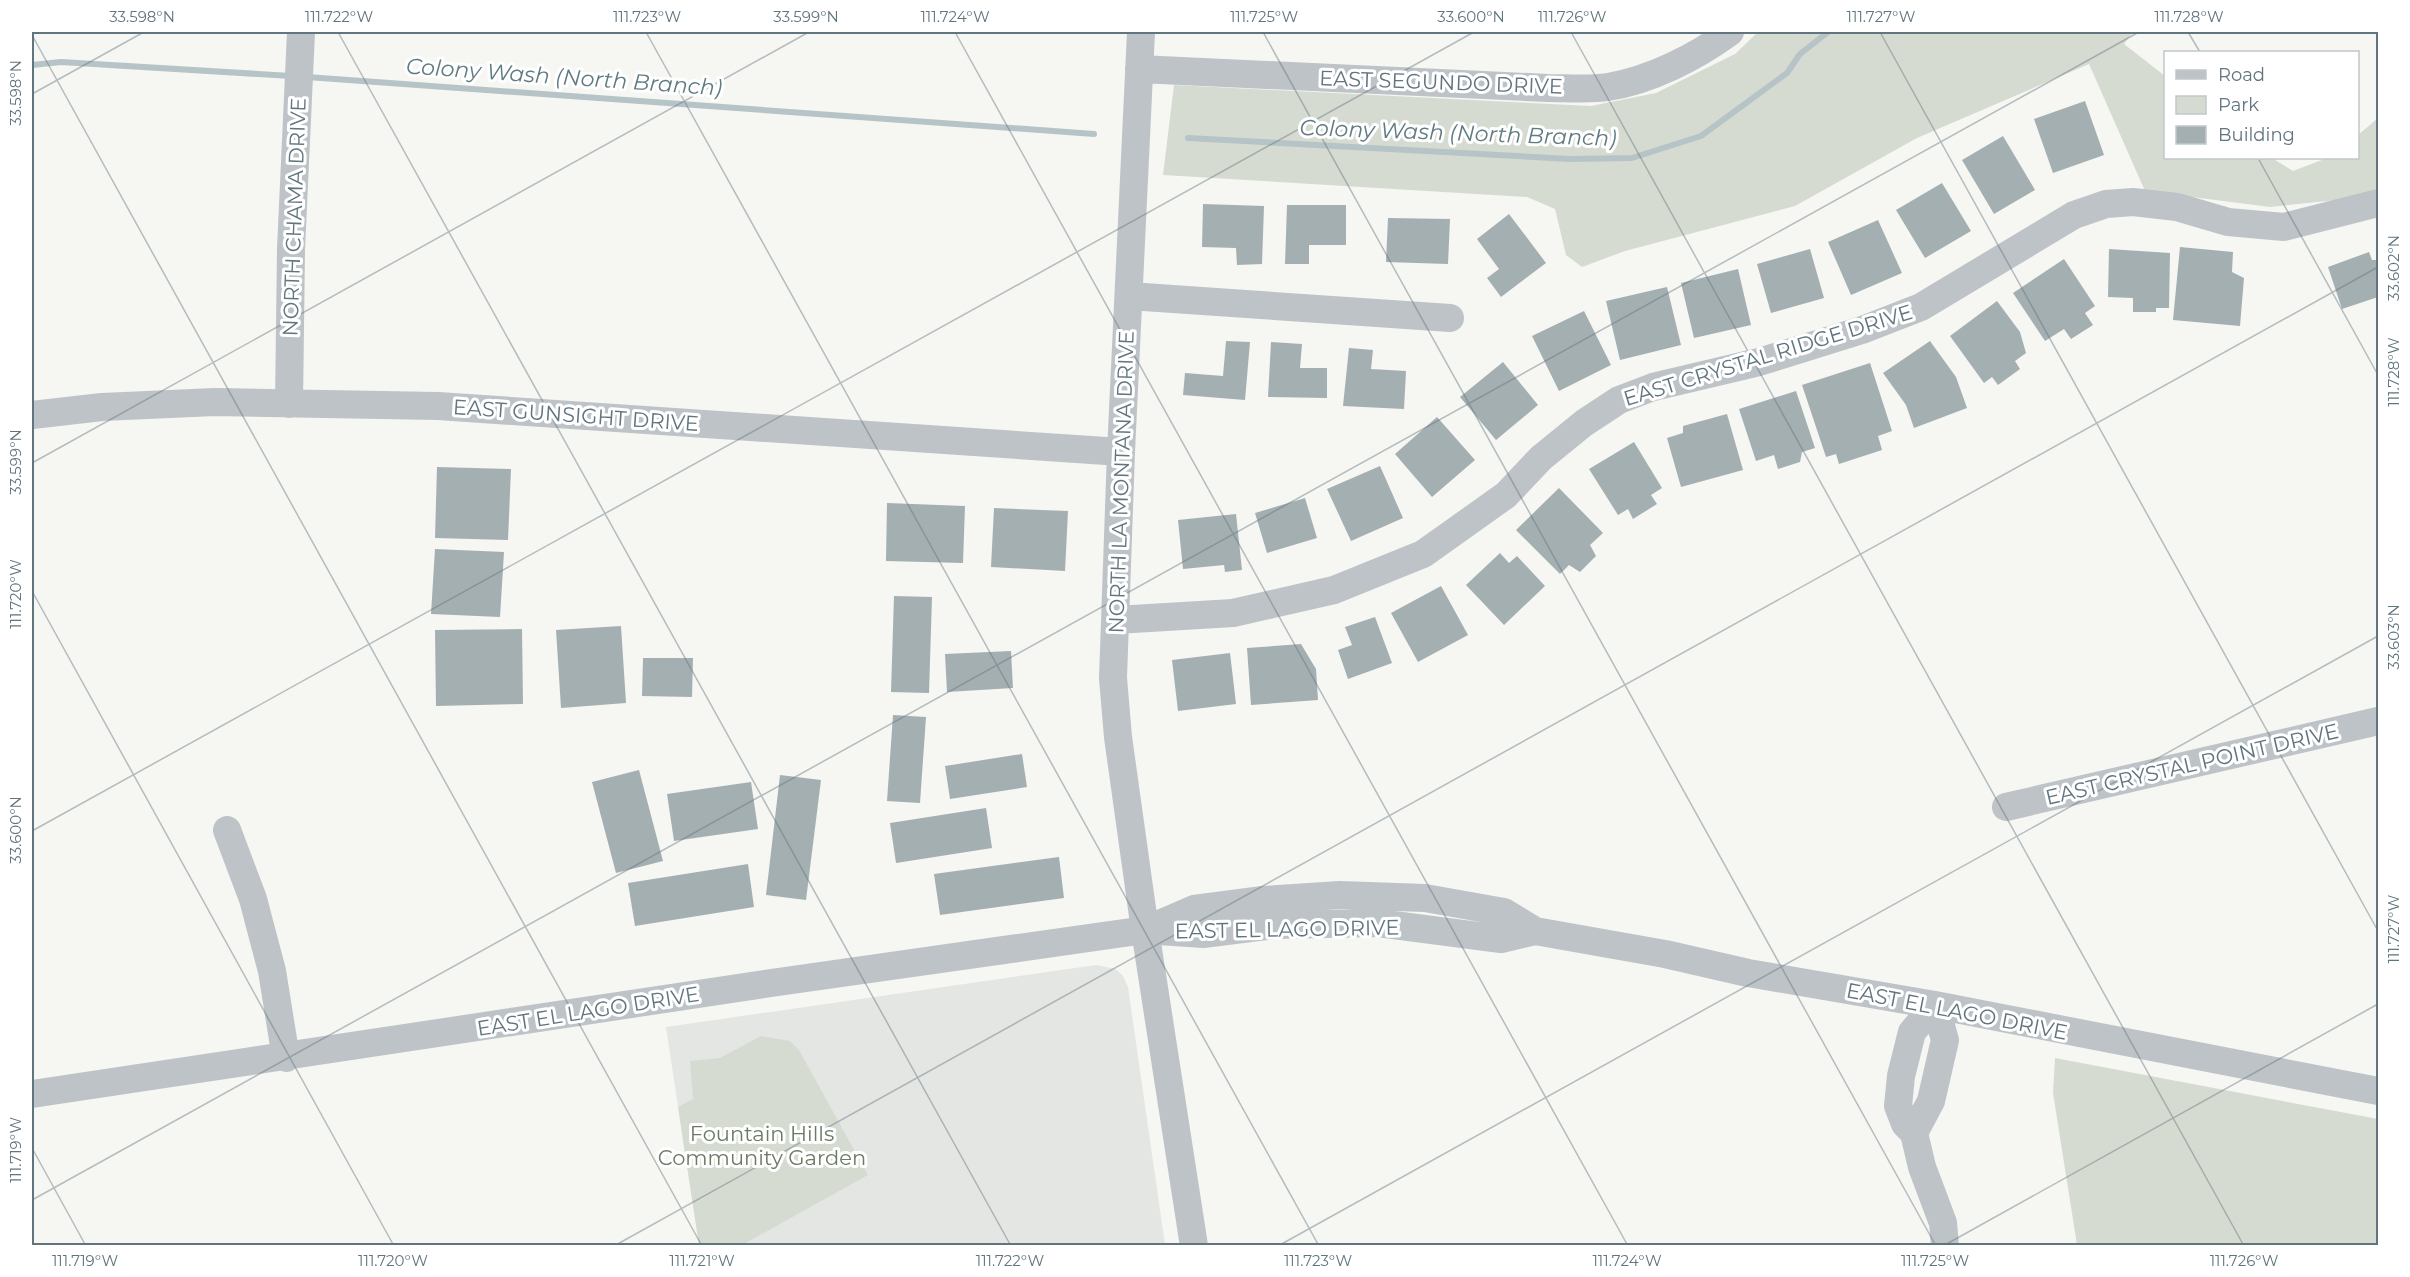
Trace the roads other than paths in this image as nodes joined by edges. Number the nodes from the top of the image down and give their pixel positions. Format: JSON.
{"nodes":[{"id":1,"x":301,"y":32,"type":"edge"},
{"id":2,"x":1141,"y":32,"type":"edge"},
{"id":3,"x":1730,"y":32,"type":"edge"},
{"id":4,"x":1139,"y":69,"type":"junction"},
{"id":5,"x":2379,"y":203,"type":"edge"},
{"id":6,"x":1129,"y":296,"type":"junction"},
{"id":7,"x":1450,"y":318,"type":"dead end"},
{"id":8,"x":289,"y":404,"type":"junction"},
{"id":9,"x":32,"y":415,"type":"edge"},
{"id":10,"x":1121,"y":452,"type":"junction"},
{"id":11,"x":1116,"y":620,"type":"junction"},
{"id":12,"x":2379,"y":721,"type":"edge"},
{"id":13,"x":2006,"y":807,"type":"dead end"},
{"id":14,"x":227,"y":830,"type":"dead end"},
{"id":15,"x":1145,"y":930,"type":"junction"},
{"id":16,"x":1935,"y":1005,"type":"junction"},
{"id":17,"x":286,"y":1058,"type":"junction"},
{"id":18,"x":2379,"y":1091,"type":"edge"},
{"id":19,"x":32,"y":1094,"type":"edge"},
{"id":20,"x":1194,"y":1245,"type":"edge"},
{"id":21,"x":1946,"y":1245,"type":"edge"}],
"edges":[{"from":1,"to":8,"type":"street","name":"NORTH CHAMA DRIVE"},
{"from":2,"to":4,"type":"street","name":"NORTH LA MONTANA DRIVE"},
{"from":3,"to":4,"type":"street","name":"EAST SEGUNDO DRIVE"},
{"from":4,"to":6,"type":"street","name":"NORTH LA MONTANA DRIVE"},
{"from":5,"to":11,"type":"street","name":"EAST CRYSTAL RIDGE DRIVE"},
{"from":6,"to":7,"type":"street"},
{"from":6,"to":10,"type":"street","name":"NORTH LA MONTANA DRIVE"},
{"from":8,"to":9,"type":"street","name":"EAST GUNSIGHT DRIVE"},
{"from":8,"to":10,"type":"street","name":"EAST GUNSIGHT DRIVE"},
{"from":10,"to":11,"type":"street","name":"NORTH LA MONTANA DRIVE"},
{"from":11,"to":15,"type":"street","name":"NORTH LA MONTANA DRIVE"},
{"from":12,"to":13,"type":"street","name":"EAST CRYSTAL POINT DRIVE"},
{"from":14,"to":17,"type":"street"},
{"from":15,"to":16,"type":"street","name":"EAST EL LAGO DRIVE"},
{"from":15,"to":17,"type":"street","name":"EAST EL LAGO DRIVE"},
{"from":15,"to":20,"type":"street"},
{"from":16,"to":18,"type":"street","name":"EAST EL LAGO DRIVE"},
{"from":16,"to":21,"type":"street"},
{"from":17,"to":19,"type":"street","name":"EAST EL LAGO DRIVE"}]}
